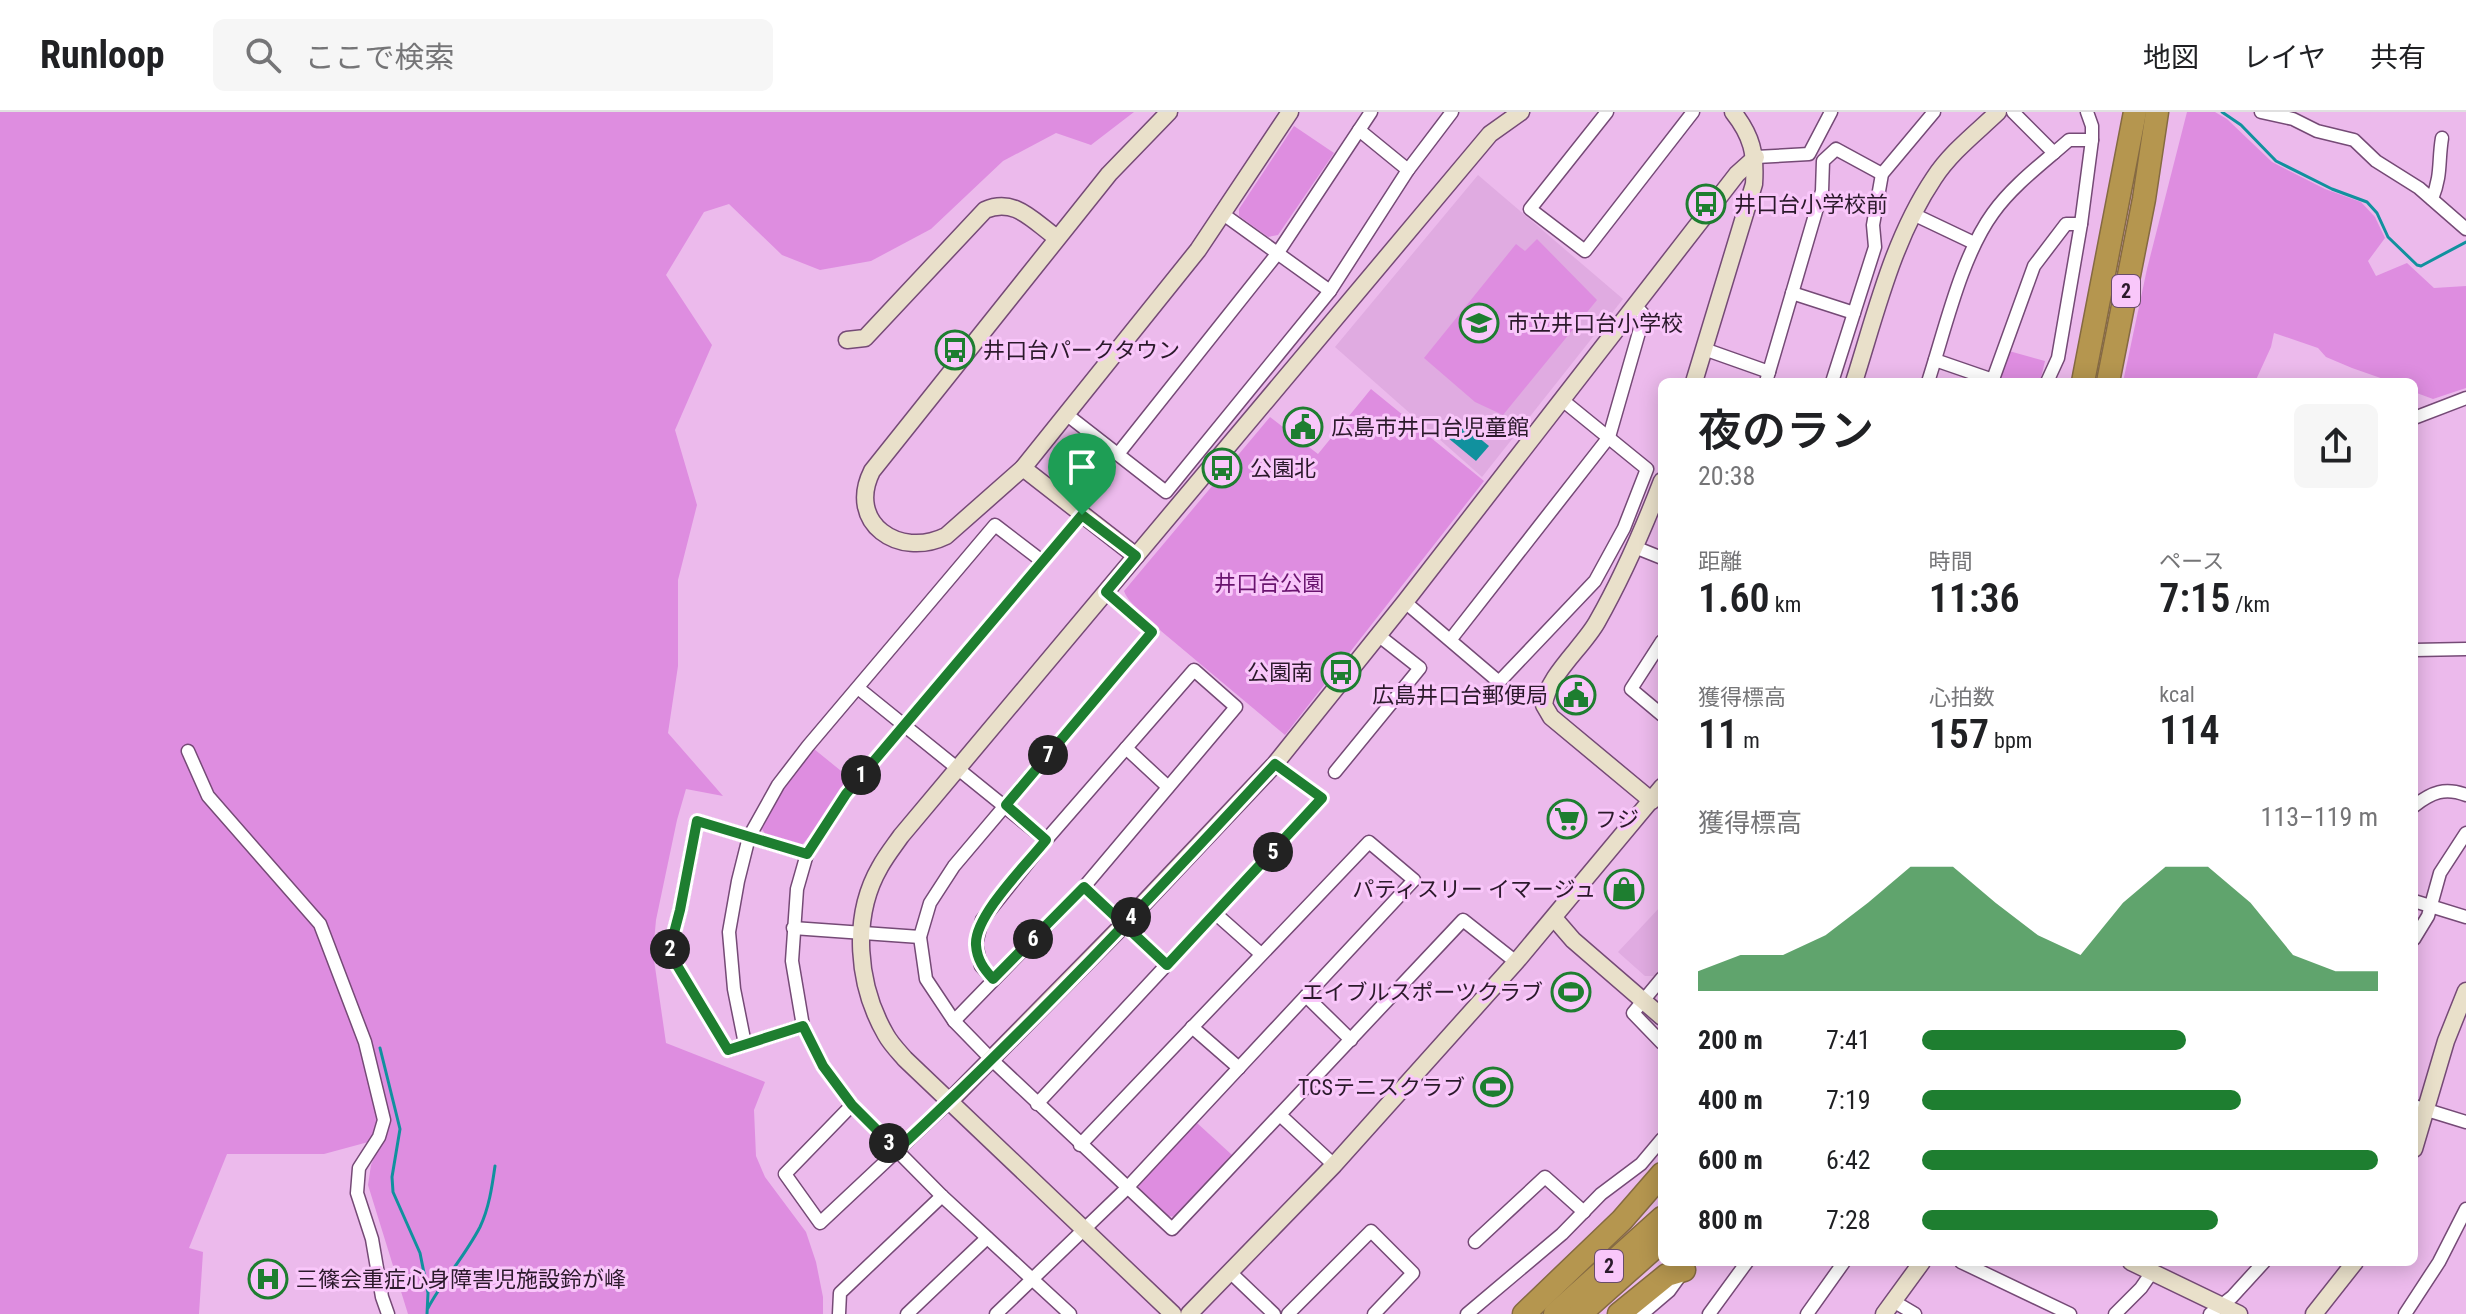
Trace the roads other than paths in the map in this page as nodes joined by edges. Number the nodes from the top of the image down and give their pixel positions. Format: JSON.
{"nodes":[{"id":1,"x":1169,"y":112,"type":"edge"},
{"id":2,"x":1290,"y":112,"type":"edge"},
{"id":3,"x":1371,"y":112,"type":"edge"},
{"id":4,"x":1452,"y":112,"type":"edge"},
{"id":5,"x":1521,"y":112,"type":"edge"},
{"id":6,"x":1607,"y":112,"type":"edge"},
{"id":7,"x":1693,"y":112,"type":"edge"},
{"id":8,"x":1733,"y":112,"type":"edge"},
{"id":9,"x":1831,"y":112,"type":"edge"},
{"id":10,"x":1934,"y":112,"type":"edge"},
{"id":11,"x":1998,"y":112,"type":"edge"},
{"id":12,"x":2013,"y":112,"type":"edge"},
{"id":13,"x":2087,"y":112,"type":"edge"},
{"id":14,"x":2121,"y":112,"type":"edge"},
{"id":15,"x":2135,"y":112,"type":"edge"},
{"id":16,"x":2157,"y":112,"type":"edge"},
{"id":17,"x":2169,"y":112,"type":"edge"},
{"id":18,"x":2261,"y":112,"type":"edge"},
{"id":19,"x":2302,"y":117,"type":"edge"},
{"id":20,"x":1359,"y":130,"type":"junction"},
{"id":21,"x":2442,"y":138,"type":"dead end"},
{"id":22,"x":2092,"y":140,"type":"junction"},
{"id":23,"x":2054,"y":153,"type":"junction"},
{"id":24,"x":1756,"y":157,"type":"junction"},
{"id":25,"x":1408,"y":170,"type":"junction"},
{"id":26,"x":1882,"y":174,"type":"junction"},
{"id":27,"x":2144,"y":199,"type":"junction"},
{"id":28,"x":2432,"y":199,"type":"junction"},
{"id":29,"x":1223,"y":214,"type":"junction"},
{"id":30,"x":1913,"y":214,"type":"junction"},
{"id":31,"x":2081,"y":224,"type":"junction"},
{"id":32,"x":2466,"y":229,"type":"edge"},
{"id":33,"x":1057,"y":238,"type":"junction"},
{"id":34,"x":1974,"y":243,"type":"junction"},
{"id":35,"x":1277,"y":254,"type":"junction"},
{"id":36,"x":2101,"y":284,"type":"junction"},
{"id":37,"x":1330,"y":291,"type":"junction"},
{"id":38,"x":1792,"y":293,"type":"junction"},
{"id":39,"x":1635,"y":305,"type":"junction"},
{"id":40,"x":1854,"y":313,"type":"junction"},
{"id":41,"x":847,"y":340,"type":"dead end"},
{"id":42,"x":1704,"y":349,"type":"junction"},
{"id":43,"x":1935,"y":360,"type":"junction"},
{"id":44,"x":1768,"y":377,"type":"edge"},
{"id":45,"x":1695,"y":378,"type":"edge"},
{"id":46,"x":1833,"y":378,"type":"edge"},
{"id":47,"x":1855,"y":378,"type":"edge"},
{"id":48,"x":1929,"y":378,"type":"edge"},
{"id":49,"x":1984,"y":378,"type":"edge"},
{"id":50,"x":1993,"y":378,"type":"edge"},
{"id":51,"x":2049,"y":378,"type":"edge"},
{"id":52,"x":2084,"y":378,"type":"edge"},
{"id":53,"x":2109,"y":378,"type":"edge"},
{"id":54,"x":2466,"y":398,"type":"edge"},
{"id":55,"x":1561,"y":399,"type":"junction"},
{"id":56,"x":1066,"y":414,"type":"junction"},
{"id":57,"x":2418,"y":416,"type":"edge"},
{"id":58,"x":1609,"y":437,"type":"junction"},
{"id":59,"x":1118,"y":454,"type":"junction"},
{"id":60,"x":1023,"y":468,"type":"junction"},
{"id":61,"x":1658,"y":492,"type":"edge"},
{"id":62,"x":1082,"y":515,"type":"junction"},
{"id":63,"x":1637,"y":548,"type":"junction"},
{"id":64,"x":1136,"y":556,"type":"junction"},
{"id":65,"x":1658,"y":556,"type":"edge"},
{"id":66,"x":1042,"y":561,"type":"junction"},
{"id":67,"x":1106,"y":592,"type":"junction"},
{"id":68,"x":1405,"y":602,"type":"junction"},
{"id":69,"x":1378,"y":635,"type":"junction"},
{"id":70,"x":1451,"y":639,"type":"junction"},
{"id":71,"x":1658,"y":647,"type":"edge"},
{"id":72,"x":2466,"y":649,"type":"edge"},
{"id":73,"x":2418,"y":650,"type":"edge"},
{"id":74,"x":858,"y":688,"type":"junction"},
{"id":75,"x":1658,"y":712,"type":"edge"},
{"id":76,"x":905,"y":723,"type":"junction"},
{"id":77,"x":1126,"y":748,"type":"junction"},
{"id":78,"x":188,"y":751,"type":"dead end"},
{"id":79,"x":1275,"y":764,"type":"junction"},
{"id":80,"x":958,"y":767,"type":"junction"},
{"id":81,"x":1335,"y":772,"type":"dead end"},
{"id":82,"x":1168,"y":787,"type":"junction"},
{"id":83,"x":1657,"y":794,"type":"edge"},
{"id":84,"x":2466,"y":795,"type":"edge"},
{"id":85,"x":2418,"y":803,"type":"edge"},
{"id":86,"x":1006,"y":805,"type":"junction"},
{"id":87,"x":2466,"y":833,"type":"edge"},
{"id":88,"x":749,"y":837,"type":"junction"},
{"id":89,"x":1046,"y":840,"type":"junction"},
{"id":90,"x":807,"y":854,"type":"junction"},
{"id":91,"x":1084,"y":887,"type":"junction"},
{"id":92,"x":2418,"y":902,"type":"edge"},
{"id":93,"x":2431,"y":907,"type":"junction"},
{"id":94,"x":1216,"y":914,"type":"junction"},
{"id":95,"x":2466,"y":917,"type":"edge"},
{"id":96,"x":1554,"y":918,"type":"junction"},
{"id":97,"x":1123,"y":925,"type":"junction"},
{"id":98,"x":793,"y":928,"type":"junction"},
{"id":99,"x":2418,"y":931,"type":"edge"},
{"id":100,"x":860,"y":934,"type":"junction"},
{"id":101,"x":920,"y":937,"type":"junction"},
{"id":102,"x":1261,"y":954,"type":"junction"},
{"id":103,"x":1516,"y":962,"type":"junction"},
{"id":104,"x":1167,"y":965,"type":"junction"},
{"id":105,"x":993,"y":979,"type":"junction"},
{"id":106,"x":2466,"y":991,"type":"edge"},
{"id":107,"x":1306,"y":996,"type":"junction"},
{"id":108,"x":1652,"y":998,"type":"edge"},
{"id":109,"x":954,"y":1021,"type":"junction"},
{"id":110,"x":803,"y":1026,"type":"junction"},
{"id":111,"x":1192,"y":1027,"type":"junction"},
{"id":112,"x":1658,"y":1039,"type":"edge"},
{"id":113,"x":1351,"y":1040,"type":"junction"},
{"id":114,"x":745,"y":1044,"type":"junction"},
{"id":115,"x":992,"y":1060,"type":"junction"},
{"id":116,"x":1239,"y":1068,"type":"junction"},
{"id":117,"x":949,"y":1102,"type":"junction"},
{"id":118,"x":1037,"y":1104,"type":"junction"},
{"id":119,"x":852,"y":1105,"type":"junction"},
{"id":120,"x":2420,"y":1108,"type":"edge"},
{"id":121,"x":1280,"y":1115,"type":"junction"},
{"id":122,"x":2466,"y":1122,"type":"edge"},
{"id":123,"x":1658,"y":1144,"type":"edge"},
{"id":124,"x":1080,"y":1145,"type":"junction"},
{"id":125,"x":897,"y":1150,"type":"junction"},
{"id":126,"x":1334,"y":1165,"type":"junction"},
{"id":127,"x":1658,"y":1179,"type":"edge"},
{"id":128,"x":1126,"y":1189,"type":"junction"},
{"id":129,"x":942,"y":1196,"type":"junction"},
{"id":130,"x":2466,"y":1209,"type":"edge"},
{"id":131,"x":1584,"y":1212,"type":"junction"},
{"id":132,"x":1658,"y":1222,"type":"edge"},
{"id":133,"x":1085,"y":1231,"type":"junction"},
{"id":134,"x":987,"y":1238,"type":"junction"},
{"id":135,"x":1475,"y":1242,"type":"dead end"},
{"id":136,"x":1658,"y":1245,"type":"edge"},
{"id":137,"x":1687,"y":1266,"type":"edge"},
{"id":138,"x":1744,"y":1266,"type":"edge"},
{"id":139,"x":1841,"y":1266,"type":"edge"},
{"id":140,"x":1919,"y":1266,"type":"edge"},
{"id":141,"x":1969,"y":1266,"type":"edge"},
{"id":142,"x":2139,"y":1266,"type":"edge"},
{"id":143,"x":2260,"y":1266,"type":"edge"},
{"id":144,"x":2352,"y":1266,"type":"edge"},
{"id":145,"x":2152,"y":1272,"type":"junction"},
{"id":146,"x":1231,"y":1273,"type":"junction"},
{"id":147,"x":1033,"y":1281,"type":"junction"},
{"id":148,"x":1889,"y":1308,"type":"edge"},
{"id":149,"x":2216,"y":1310,"type":"edge"},
{"id":150,"x":388,"y":1314,"type":"edge"},
{"id":151,"x":839,"y":1314,"type":"edge"},
{"id":152,"x":907,"y":1314,"type":"edge"},
{"id":153,"x":996,"y":1314,"type":"edge"},
{"id":154,"x":1070,"y":1314,"type":"edge"},
{"id":155,"x":1173,"y":1314,"type":"edge"},
{"id":156,"x":1189,"y":1314,"type":"edge"},
{"id":157,"x":1274,"y":1314,"type":"edge"},
{"id":158,"x":1288,"y":1314,"type":"edge"},
{"id":159,"x":1374,"y":1314,"type":"edge"},
{"id":160,"x":1467,"y":1314,"type":"edge"},
{"id":161,"x":1524,"y":1314,"type":"edge"},
{"id":162,"x":1555,"y":1314,"type":"edge"},
{"id":163,"x":1580,"y":1314,"type":"edge"},
{"id":164,"x":1619,"y":1314,"type":"edge"},
{"id":165,"x":1642,"y":1314,"type":"edge"},
{"id":166,"x":1709,"y":1314,"type":"edge"},
{"id":167,"x":1807,"y":1314,"type":"edge"},
{"id":168,"x":1915,"y":1314,"type":"edge"},
{"id":169,"x":2070,"y":1314,"type":"edge"},
{"id":170,"x":2115,"y":1314,"type":"edge"},
{"id":171,"x":2239,"y":1314,"type":"edge"},
{"id":172,"x":2314,"y":1314,"type":"edge"},
{"id":173,"x":2405,"y":1314,"type":"edge"}],
"edges":[{"from":1,"to":33,"type":"street"},
{"from":2,"to":29,"type":"street"},
{"from":3,"to":20,"type":"street"},
{"from":4,"to":25,"type":"street"},
{"from":5,"to":64,"type":"street"},
{"from":6,"to":7,"type":"street"},
{"from":8,"to":24,"type":"street"},
{"from":9,"to":24,"type":"street"},
{"from":10,"to":26,"type":"street"},
{"from":11,"to":30,"type":"street"},
{"from":12,"to":23,"type":"street"},
{"from":13,"to":22,"type":"street"},
{"from":14,"to":36,"type":"highway"},
{"from":15,"to":36,"type":"highway","number":"2"},
{"from":16,"to":27,"type":"highway","number":"2"},
{"from":17,"to":27,"type":"highway"},
{"from":18,"to":19,"type":"street"},
{"from":19,"to":28,"type":"street"},
{"from":20,"to":25,"type":"street"},
{"from":20,"to":35,"type":"street"},
{"from":21,"to":28,"type":"street"},
{"from":22,"to":23,"type":"street"},
{"from":22,"to":31,"type":"street"},
{"from":23,"to":34,"type":"street"},
{"from":24,"to":39,"type":"street"},
{"from":24,"to":42,"type":"street"},
{"from":25,"to":37,"type":"street"},
{"from":26,"to":38,"type":"street"},
{"from":26,"to":40,"type":"street"},
{"from":27,"to":53,"type":"highway","number":"2"},
{"from":28,"to":32,"type":"street"},
{"from":29,"to":35,"type":"street"},
{"from":29,"to":56,"type":"street"},
{"from":30,"to":34,"type":"street"},
{"from":30,"to":47,"type":"street"},
{"from":31,"to":50,"type":"street"},
{"from":31,"to":51,"type":"street"},
{"from":33,"to":41,"type":"street"},
{"from":33,"to":60,"type":"street"},
{"from":34,"to":43,"type":"street"},
{"from":35,"to":37,"type":"street"},
{"from":35,"to":59,"type":"street"},
{"from":36,"to":52,"type":"highway","number":"2"},
{"from":37,"to":59,"type":"street"},
{"from":38,"to":40,"type":"street"},
{"from":38,"to":44,"type":"street"},
{"from":39,"to":55,"type":"street"},
{"from":39,"to":58,"type":"street"},
{"from":40,"to":46,"type":"street"},
{"from":42,"to":44,"type":"street"},
{"from":42,"to":45,"type":"street"},
{"from":43,"to":48,"type":"street"},
{"from":43,"to":49,"type":"street"},
{"from":54,"to":57,"type":"street"},
{"from":55,"to":58,"type":"street"},
{"from":55,"to":68,"type":"street"},
{"from":56,"to":59,"type":"street"},
{"from":56,"to":60,"type":"street"},
{"from":58,"to":70,"type":"street"},
{"from":58,"to":70,"type":"street"},
{"from":60,"to":62,"type":"street"},
{"from":61,"to":63,"type":"street"},
{"from":62,"to":64,"type":"street"},
{"from":62,"to":66,"type":"street"},
{"from":63,"to":65,"type":"street"},
{"from":63,"to":83,"type":"street"},
{"from":64,"to":67,"type":"street"},
{"from":66,"to":74,"type":"street"},
{"from":66,"to":76,"type":"street"},
{"from":67,"to":80,"type":"street"},
{"from":67,"to":86,"type":"street"},
{"from":68,"to":69,"type":"street"},
{"from":68,"to":70,"type":"street"},
{"from":69,"to":79,"type":"street"},
{"from":69,"to":81,"type":"street"},
{"from":71,"to":75,"type":"street"},
{"from":72,"to":73,"type":"street"},
{"from":74,"to":76,"type":"street"},
{"from":74,"to":88,"type":"street"},
{"from":76,"to":80,"type":"street"},
{"from":76,"to":90,"type":"street"},
{"from":77,"to":82,"type":"street"},
{"from":77,"to":82,"type":"street"},
{"from":77,"to":89,"type":"street"},
{"from":78,"to":150,"type":"street"},
{"from":79,"to":94,"type":"street"},
{"from":79,"to":97,"type":"street"},
{"from":80,"to":86,"type":"street"},
{"from":80,"to":100,"type":"street"},
{"from":82,"to":91,"type":"street"},
{"from":83,"to":96,"type":"street"},
{"from":84,"to":85,"type":"street"},
{"from":86,"to":89,"type":"street"},
{"from":86,"to":101,"type":"street"},
{"from":87,"to":93,"type":"street"},
{"from":88,"to":90,"type":"street"},
{"from":88,"to":114,"type":"street"},
{"from":88,"to":114,"type":"street"},
{"from":89,"to":105,"type":"street"},
{"from":90,"to":98,"type":"street"},
{"from":91,"to":97,"type":"street"},
{"from":91,"to":105,"type":"street"},
{"from":92,"to":93,"type":"street"},
{"from":93,"to":95,"type":"street"},
{"from":93,"to":99,"type":"street"},
{"from":94,"to":102,"type":"street"},
{"from":94,"to":104,"type":"street"},
{"from":96,"to":103,"type":"street"},
{"from":96,"to":108,"type":"street"},
{"from":97,"to":104,"type":"street"},
{"from":97,"to":115,"type":"street"},
{"from":98,"to":100,"type":"street"},
{"from":98,"to":110,"type":"street"},
{"from":100,"to":101,"type":"street"},
{"from":100,"to":117,"type":"street"},
{"from":101,"to":109,"type":"street"},
{"from":102,"to":107,"type":"street"},
{"from":102,"to":111,"type":"street"},
{"from":103,"to":113,"type":"street"},
{"from":103,"to":126,"type":"street"},
{"from":104,"to":118,"type":"street"},
{"from":105,"to":109,"type":"street"},
{"from":106,"to":120,"type":"street"},
{"from":107,"to":113,"type":"street"},
{"from":107,"to":116,"type":"street"},
{"from":108,"to":112,"type":"street"},
{"from":109,"to":115,"type":"street"},
{"from":110,"to":114,"type":"street"},
{"from":110,"to":119,"type":"street"},
{"from":111,"to":116,"type":"street"},
{"from":111,"to":124,"type":"street"},
{"from":113,"to":121,"type":"street"},
{"from":115,"to":117,"type":"street"},
{"from":115,"to":118,"type":"street"},
{"from":116,"to":128,"type":"street"},
{"from":117,"to":125,"type":"street"},
{"from":117,"to":133,"type":"street"},
{"from":118,"to":124,"type":"street"},
{"from":119,"to":125,"type":"street"},
{"from":119,"to":125,"type":"street"},
{"from":120,"to":122,"type":"street"},
{"from":121,"to":126,"type":"street"},
{"from":121,"to":128,"type":"street"},
{"from":123,"to":131,"type":"street"},
{"from":124,"to":128,"type":"street"},
{"from":125,"to":129,"type":"street"},
{"from":126,"to":146,"type":"street"},
{"from":127,"to":161,"type":"highway"},
{"from":128,"to":133,"type":"street"},
{"from":129,"to":134,"type":"street"},
{"from":129,"to":151,"type":"street"},
{"from":130,"to":173,"type":"street"},
{"from":131,"to":135,"type":"street"},
{"from":131,"to":160,"type":"street"},
{"from":132,"to":162,"type":"highway","number":"2"},
{"from":133,"to":147,"type":"street"},
{"from":133,"to":155,"type":"street"},
{"from":134,"to":147,"type":"street"},
{"from":134,"to":152,"type":"street"},
{"from":136,"to":163,"type":"highway","number":"2"},
{"from":137,"to":164,"type":"highway"},
{"from":137,"to":165,"type":"street"},
{"from":138,"to":166,"type":"street"},
{"from":139,"to":167,"type":"street"},
{"from":140,"to":148,"type":"street"},
{"from":141,"to":169,"type":"street"},
{"from":142,"to":145,"type":"street"},
{"from":143,"to":149,"type":"street"},
{"from":144,"to":172,"type":"street"},
{"from":145,"to":149,"type":"street"},
{"from":145,"to":170,"type":"street"},
{"from":146,"to":156,"type":"street"},
{"from":146,"to":157,"type":"street"},
{"from":147,"to":153,"type":"street"},
{"from":147,"to":154,"type":"street"},
{"from":148,"to":168,"type":"street"},
{"from":149,"to":171,"type":"street"},
{"from":158,"to":159,"type":"street"}]}
